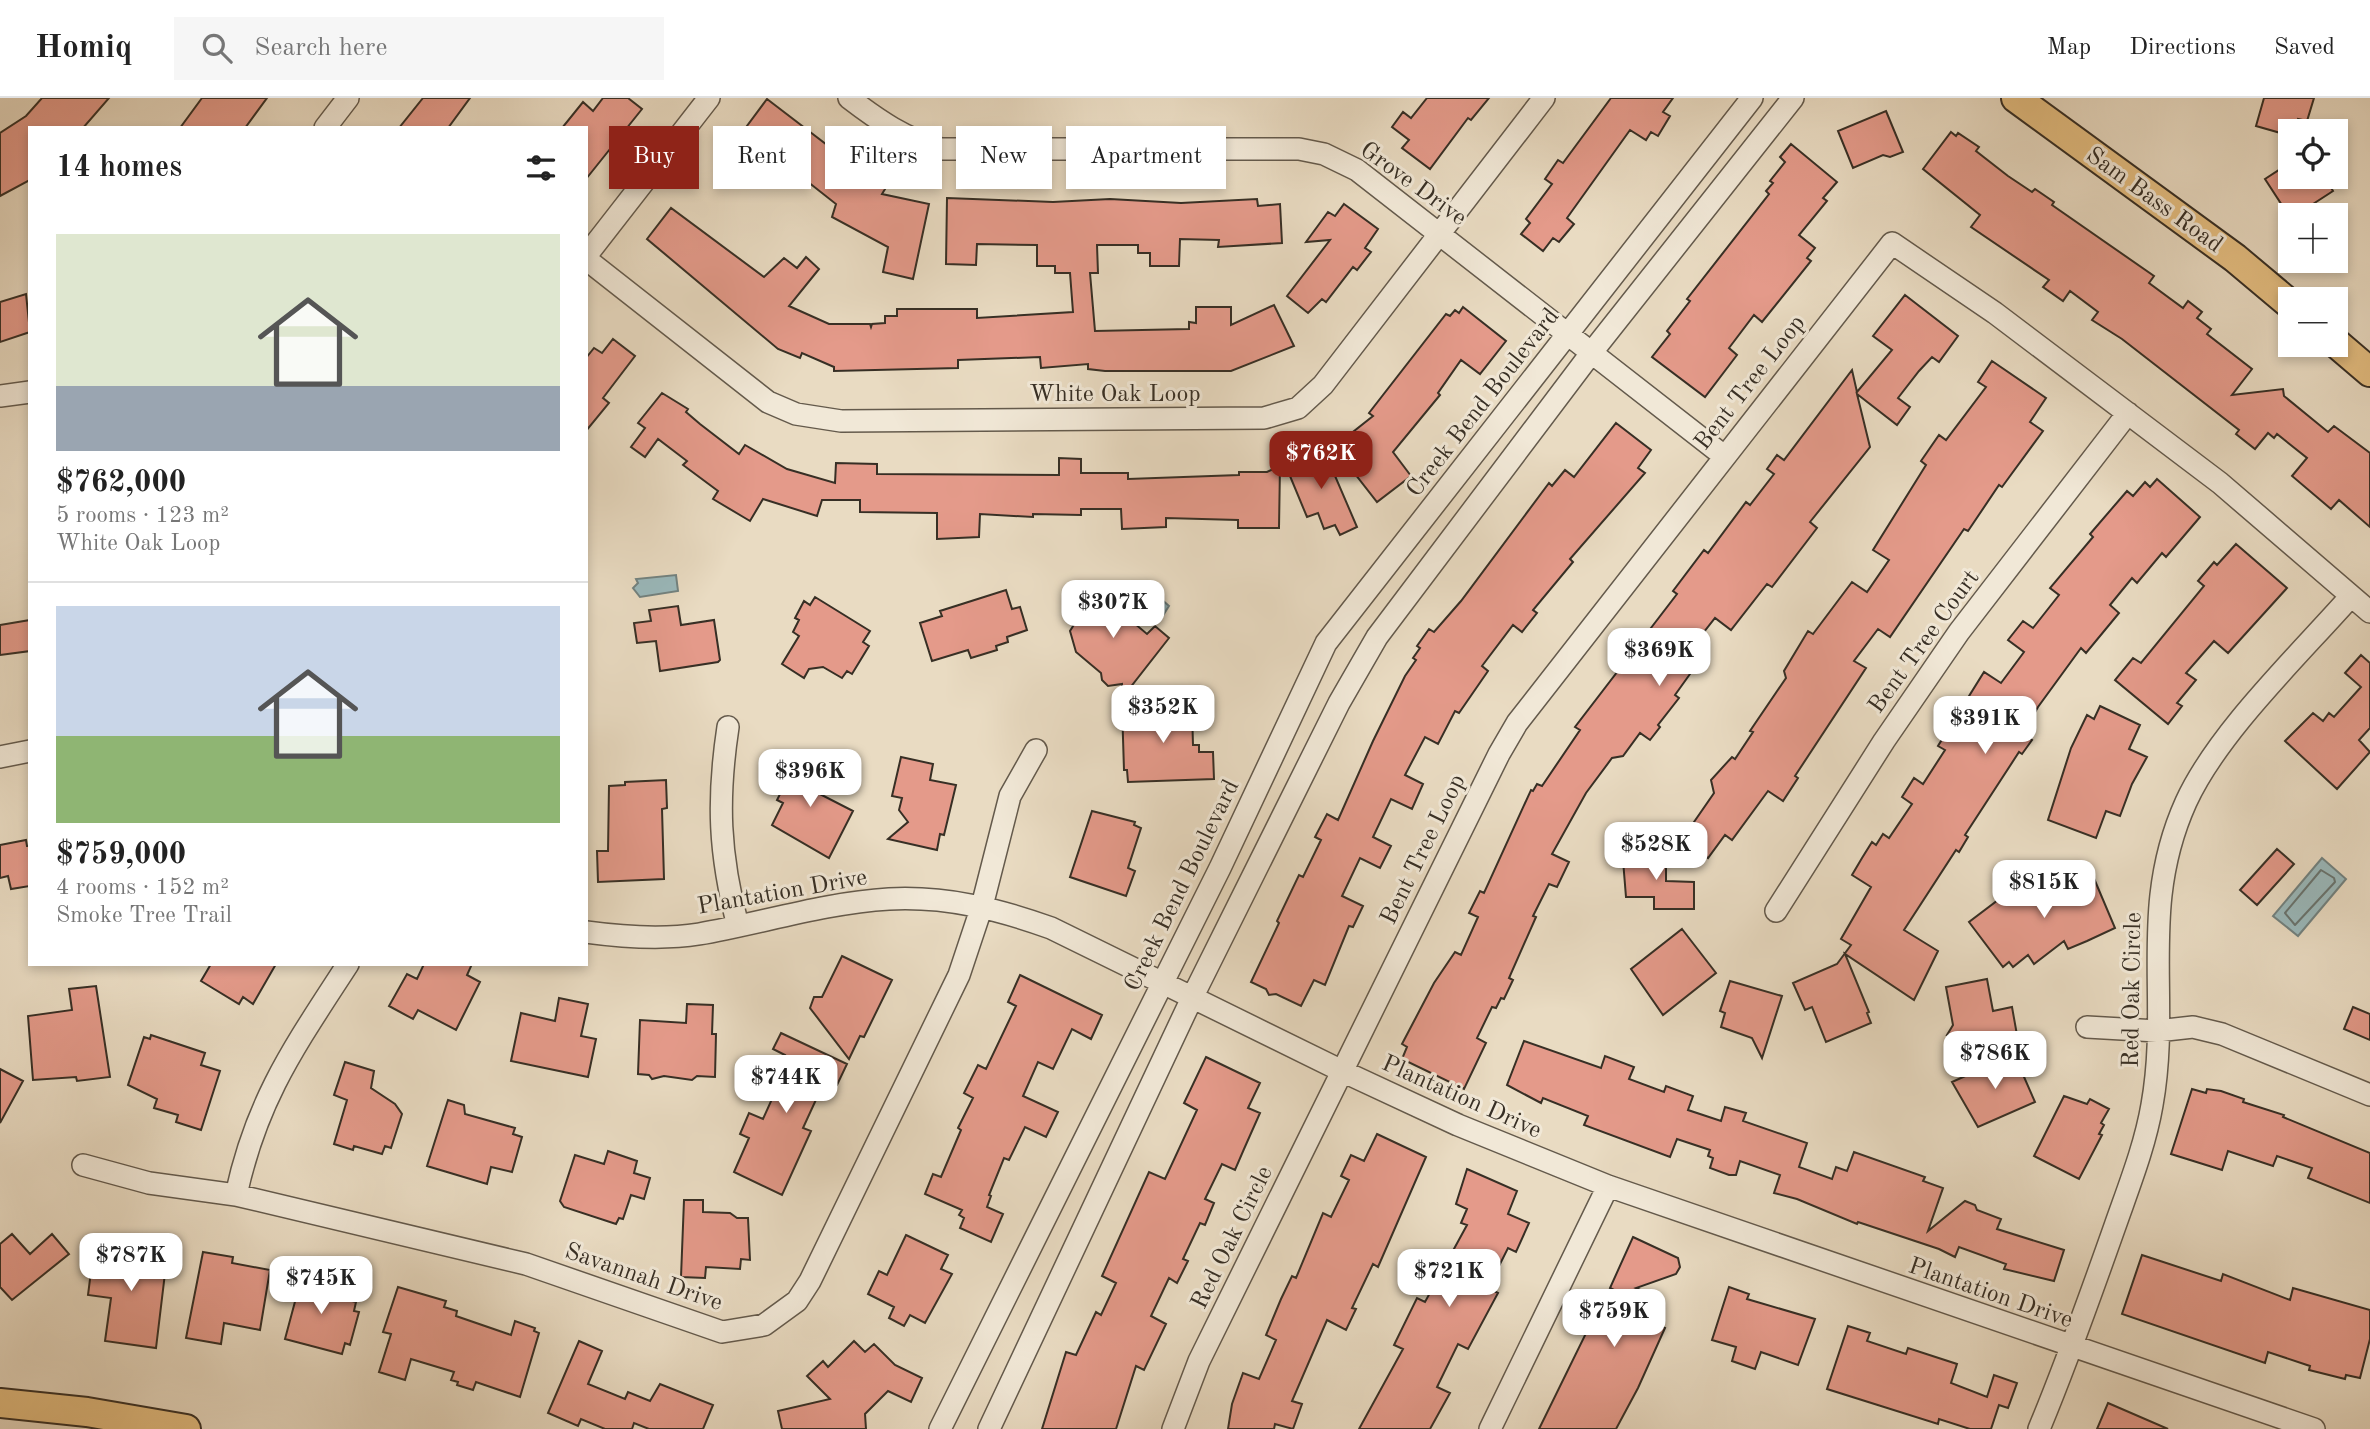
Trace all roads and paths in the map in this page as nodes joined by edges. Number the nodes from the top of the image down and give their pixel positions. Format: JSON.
{"nodes":[{"id":1,"x":348,"y":98,"type":"edge"},
{"id":2,"x":709,"y":98,"type":"edge"},
{"id":3,"x":849,"y":98,"type":"edge"},
{"id":4,"x":1544,"y":98,"type":"edge"},
{"id":5,"x":1752,"y":98,"type":"edge"},
{"id":6,"x":1793,"y":98,"type":"edge"},
{"id":7,"x":2016,"y":98,"type":"edge"},
{"id":8,"x":327,"y":126,"type":"edge"},
{"id":9,"x":1441,"y":234,"type":"junction"},
{"id":10,"x":588,"y":255,"type":"edge"},
{"id":11,"x":588,"y":260,"type":"edge"},
{"id":12,"x":2278,"y":294,"type":"edge"},
{"id":13,"x":1569,"y":335,"type":"junction"},
{"id":14,"x":1592,"y":352,"type":"junction"},
{"id":15,"x":2348,"y":353,"type":"edge"},
{"id":16,"x":2370,"y":372,"type":"edge"},
{"id":17,"x":28,"y":392,"type":"edge"},
{"id":18,"x":0,"y":396,"type":"edge"},
{"id":19,"x":2128,"y":413,"type":"junction"},
{"id":20,"x":1724,"y":456,"type":"junction"},
{"id":21,"x":2351,"y":596,"type":"junction"},
{"id":22,"x":2370,"y":612,"type":"edge"},
{"id":23,"x":728,"y":727,"type":"dead end"},
{"id":24,"x":1036,"y":750,"type":"dead end"},
{"id":25,"x":28,"y":751,"type":"edge"},
{"id":26,"x":0,"y":757,"type":"edge"},
{"id":27,"x":982,"y":906,"type":"junction"},
{"id":28,"x":1776,"y":911,"type":"dead end"},
{"id":29,"x":738,"y":926,"type":"junction"},
{"id":30,"x":588,"y":932,"type":"edge"},
{"id":31,"x":347,"y":966,"type":"edge"},
{"id":32,"x":1163,"y":985,"type":"junction"},
{"id":33,"x":1192,"y":998,"type":"junction"},
{"id":34,"x":2087,"y":1027,"type":"dead end"},
{"id":35,"x":2157,"y":1031,"type":"junction"},
{"id":36,"x":1342,"y":1071,"type":"junction"},
{"id":37,"x":2370,"y":1095,"type":"edge"},
{"id":38,"x":83,"y":1165,"type":"dead end"},
{"id":39,"x":1608,"y":1186,"type":"junction"},
{"id":40,"x":236,"y":1195,"type":"junction"},
{"id":41,"x":2073,"y":1348,"type":"junction"},
{"id":42,"x":0,"y":1403,"type":"edge"},
{"id":43,"x":186,"y":1429,"type":"edge"},
{"id":44,"x":940,"y":1429,"type":"edge"},
{"id":45,"x":989,"y":1429,"type":"edge"},
{"id":46,"x":1173,"y":1429,"type":"edge"},
{"id":47,"x":1490,"y":1429,"type":"edge"},
{"id":48,"x":2039,"y":1429,"type":"edge"},
{"id":49,"x":2314,"y":1429,"type":"edge"}],
"edges":[{"from":1,"to":8,"type":"street"},
{"from":2,"to":10,"type":"street","name":"White Oak Loop"},
{"from":3,"to":9,"type":"street","name":"Grove Drive"},
{"from":4,"to":9,"type":"street","name":"White Oak Loop"},
{"from":5,"to":13,"type":"street","name":"Creek Bend Boulevard"},
{"from":6,"to":14,"type":"street"},
{"from":7,"to":12,"type":"main road","name":"Sam Bass Road"},
{"from":9,"to":11,"type":"street","name":"White Oak Loop"},
{"from":9,"to":13,"type":"street","name":"Grove Drive"},
{"from":13,"to":14,"type":"street","name":"Grove Drive"},
{"from":13,"to":32,"type":"street","name":"Creek Bend Boulevard"},
{"from":14,"to":20,"type":"street","name":"Grove Drive"},
{"from":14,"to":33,"type":"street"},
{"from":15,"to":16,"type":"main road"},
{"from":17,"to":18,"type":"street"},
{"from":19,"to":20,"type":"street","name":"Bent Tree Loop"},
{"from":19,"to":21,"type":"street","name":"Bent Tree Loop"},
{"from":19,"to":28,"type":"street","name":"Bent Tree Court"},
{"from":20,"to":36,"type":"street","name":"Bent Tree Loop"},
{"from":21,"to":22,"type":"street","name":"Bent Tree Loop"},
{"from":21,"to":35,"type":"street","name":"Red Oak Circle"},
{"from":23,"to":29,"type":"street"},
{"from":24,"to":27,"type":"street","name":"Savannah Drive"},
{"from":25,"to":26,"type":"street"},
{"from":27,"to":29,"type":"street","name":"Plantation Drive"},
{"from":27,"to":32,"type":"street","name":"Plantation Drive"},
{"from":27,"to":40,"type":"street","name":"Savannah Drive"},
{"from":29,"to":30,"type":"street","name":"Plantation Drive"},
{"from":31,"to":40,"type":"street"},
{"from":32,"to":33,"type":"street","name":"Plantation Drive"},
{"from":32,"to":44,"type":"street","name":"Creek Bend Boulevard"},
{"from":33,"to":36,"type":"street","name":"Plantation Drive"},
{"from":33,"to":45,"type":"street"},
{"from":34,"to":35,"type":"street"},
{"from":35,"to":37,"type":"street"},
{"from":35,"to":41,"type":"street","name":"Red Oak Circle"},
{"from":36,"to":39,"type":"street","name":"Plantation Drive"},
{"from":36,"to":46,"type":"street","name":"Red Oak Circle"},
{"from":38,"to":40,"type":"street","name":"Savannah Drive"},
{"from":39,"to":41,"type":"street","name":"Plantation Drive"},
{"from":39,"to":47,"type":"street"},
{"from":41,"to":48,"type":"street","name":"Red Oak Circle"},
{"from":41,"to":49,"type":"street","name":"Plantation Drive"},
{"from":42,"to":43,"type":"main road"}]}
